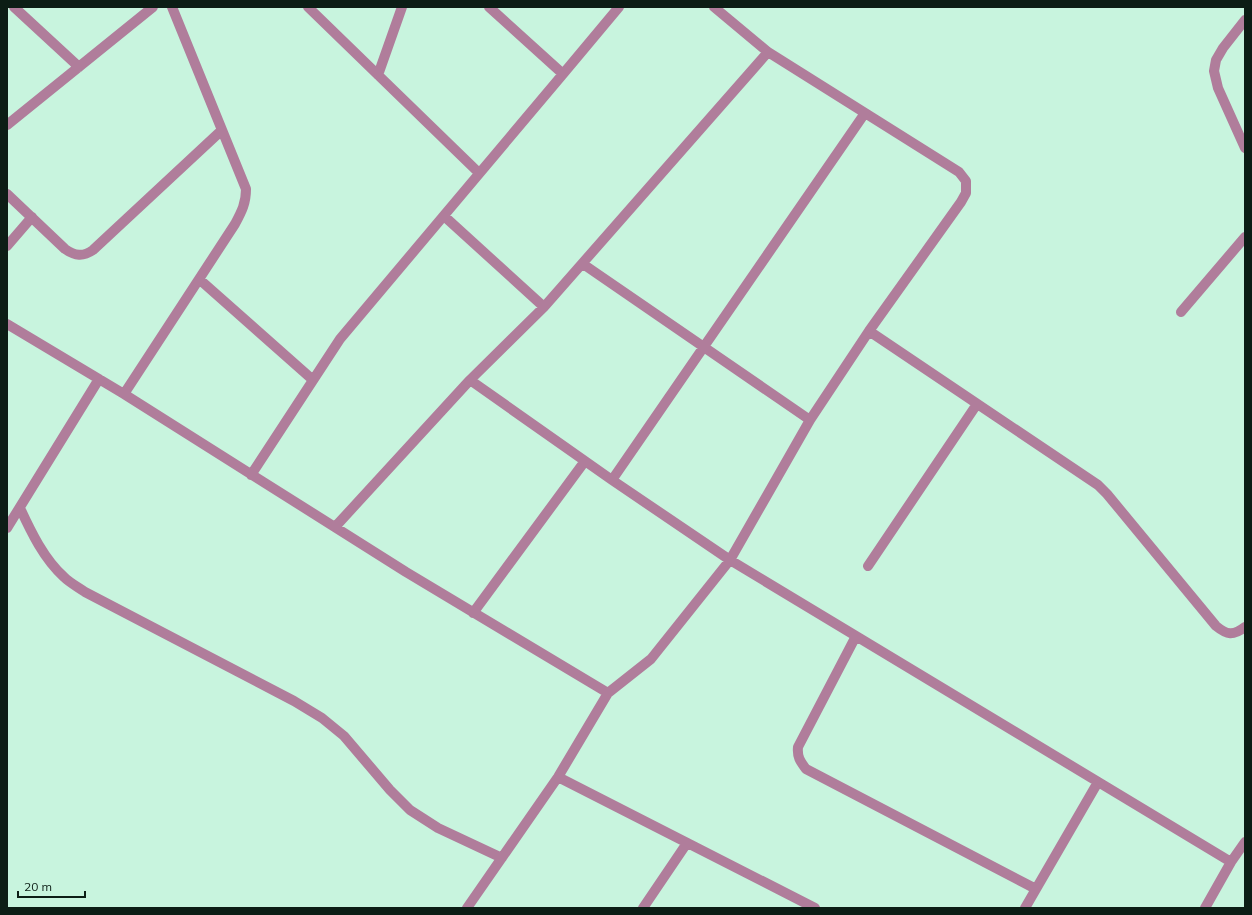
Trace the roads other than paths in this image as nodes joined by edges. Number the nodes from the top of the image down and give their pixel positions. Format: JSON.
{"nodes":[{"id":1,"x":14,"y":7,"type":"edge"},
{"id":2,"x":153,"y":7,"type":"edge"},
{"id":3,"x":172,"y":7,"type":"edge"},
{"id":4,"x":308,"y":7,"type":"edge"},
{"id":5,"x":402,"y":7,"type":"edge"},
{"id":6,"x":489,"y":7,"type":"edge"},
{"id":7,"x":619,"y":7,"type":"edge"},
{"id":8,"x":714,"y":7,"type":"edge"},
{"id":9,"x":1245,"y":20,"type":"edge"},
{"id":10,"x":768,"y":52,"type":"junction"},
{"id":11,"x":79,"y":67,"type":"junction"},
{"id":12,"x":563,"y":74,"type":"junction"},
{"id":13,"x":378,"y":75,"type":"junction"},
{"id":14,"x":865,"y":113,"type":"junction"},
{"id":15,"x":7,"y":125,"type":"edge"},
{"id":16,"x":222,"y":130,"type":"junction"},
{"id":17,"x":1245,"y":148,"type":"edge"},
{"id":18,"x":480,"y":173,"type":"junction"},
{"id":19,"x":7,"y":194,"type":"edge"},
{"id":20,"x":444,"y":216,"type":"junction"},
{"id":21,"x":32,"y":217,"type":"junction"},
{"id":22,"x":1245,"y":238,"type":"edge"},
{"id":23,"x":7,"y":246,"type":"edge"},
{"id":24,"x":583,"y":264,"type":"junction"},
{"id":25,"x":199,"y":278,"type":"junction"},
{"id":26,"x":544,"y":307,"type":"junction"},
{"id":27,"x":1181,"y":312,"type":"dead end"},
{"id":28,"x":7,"y":324,"type":"edge"},
{"id":29,"x":869,"y":331,"type":"junction"},
{"id":30,"x":704,"y":347,"type":"junction"},
{"id":31,"x":100,"y":379,"type":"junction"},
{"id":32,"x":313,"y":380,"type":"junction"},
{"id":33,"x":470,"y":380,"type":"junction"},
{"id":34,"x":124,"y":394,"type":"junction"},
{"id":35,"x":977,"y":404,"type":"junction"},
{"id":36,"x":810,"y":420,"type":"junction"},
{"id":37,"x":585,"y":461,"type":"junction"},
{"id":38,"x":251,"y":475,"type":"junction"},
{"id":39,"x":612,"y":480,"type":"junction"},
{"id":40,"x":20,"y":508,"type":"junction"},
{"id":41,"x":335,"y":527,"type":"junction"},
{"id":42,"x":7,"y":528,"type":"edge"},
{"id":43,"x":730,"y":560,"type":"junction"},
{"id":44,"x":868,"y":566,"type":"dead end"},
{"id":45,"x":473,"y":613,"type":"junction"},
{"id":46,"x":1245,"y":627,"type":"edge"},
{"id":47,"x":856,"y":636,"type":"junction"},
{"id":48,"x":608,"y":693,"type":"junction"},
{"id":49,"x":558,"y":777,"type":"junction"},
{"id":50,"x":1098,"y":782,"type":"junction"},
{"id":51,"x":1245,"y":842,"type":"edge"},
{"id":52,"x":687,"y":843,"type":"junction"},
{"id":53,"x":502,"y":858,"type":"junction"},
{"id":54,"x":1231,"y":862,"type":"junction"},
{"id":55,"x":1036,"y":889,"type":"junction"},
{"id":56,"x":467,"y":908,"type":"edge"},
{"id":57,"x":643,"y":908,"type":"edge"},
{"id":58,"x":815,"y":908,"type":"edge"},
{"id":59,"x":1025,"y":908,"type":"edge"},
{"id":60,"x":1205,"y":908,"type":"edge"}],
"edges":[{"from":1,"to":11,"type":"street"},
{"from":2,"to":11,"type":"street"},
{"from":3,"to":16,"type":"street"},
{"from":4,"to":13,"type":"street"},
{"from":5,"to":13,"type":"street"},
{"from":6,"to":12,"type":"street"},
{"from":7,"to":12,"type":"street"},
{"from":8,"to":10,"type":"street"},
{"from":9,"to":17,"type":"street"},
{"from":10,"to":14,"type":"street"},
{"from":10,"to":24,"type":"street"},
{"from":11,"to":15,"type":"street"},
{"from":12,"to":18,"type":"street"},
{"from":13,"to":18,"type":"street"},
{"from":14,"to":29,"type":"street"},
{"from":14,"to":30,"type":"street"},
{"from":16,"to":21,"type":"street"},
{"from":16,"to":25,"type":"street"},
{"from":18,"to":20,"type":"street"},
{"from":19,"to":21,"type":"street"},
{"from":20,"to":26,"type":"street"},
{"from":20,"to":32,"type":"street"},
{"from":21,"to":23,"type":"street"},
{"from":22,"to":27,"type":"street"},
{"from":24,"to":26,"type":"street"},
{"from":24,"to":30,"type":"street"},
{"from":25,"to":32,"type":"street"},
{"from":25,"to":34,"type":"street"},
{"from":26,"to":33,"type":"street"},
{"from":28,"to":31,"type":"street"},
{"from":29,"to":35,"type":"street"},
{"from":29,"to":36,"type":"street"},
{"from":30,"to":36,"type":"street"},
{"from":30,"to":39,"type":"street"},
{"from":31,"to":34,"type":"street"},
{"from":31,"to":40,"type":"street"},
{"from":32,"to":38,"type":"street"},
{"from":33,"to":37,"type":"street"},
{"from":33,"to":41,"type":"street"},
{"from":34,"to":38,"type":"street"},
{"from":35,"to":44,"type":"street"},
{"from":35,"to":46,"type":"street"},
{"from":36,"to":43,"type":"street"},
{"from":37,"to":39,"type":"street"},
{"from":37,"to":45,"type":"street"},
{"from":38,"to":41,"type":"street"},
{"from":39,"to":43,"type":"street"},
{"from":40,"to":42,"type":"street"},
{"from":40,"to":53,"type":"street"},
{"from":41,"to":45,"type":"street"},
{"from":43,"to":47,"type":"street"},
{"from":43,"to":48,"type":"street"},
{"from":45,"to":48,"type":"street"},
{"from":47,"to":50,"type":"street"},
{"from":47,"to":55,"type":"street"},
{"from":48,"to":49,"type":"street"},
{"from":49,"to":52,"type":"street"},
{"from":49,"to":53,"type":"street"},
{"from":50,"to":54,"type":"street"},
{"from":50,"to":55,"type":"street"},
{"from":51,"to":54,"type":"street"},
{"from":52,"to":57,"type":"street"},
{"from":52,"to":58,"type":"street"},
{"from":53,"to":56,"type":"street"},
{"from":54,"to":60,"type":"street"},
{"from":55,"to":59,"type":"street"}]}
